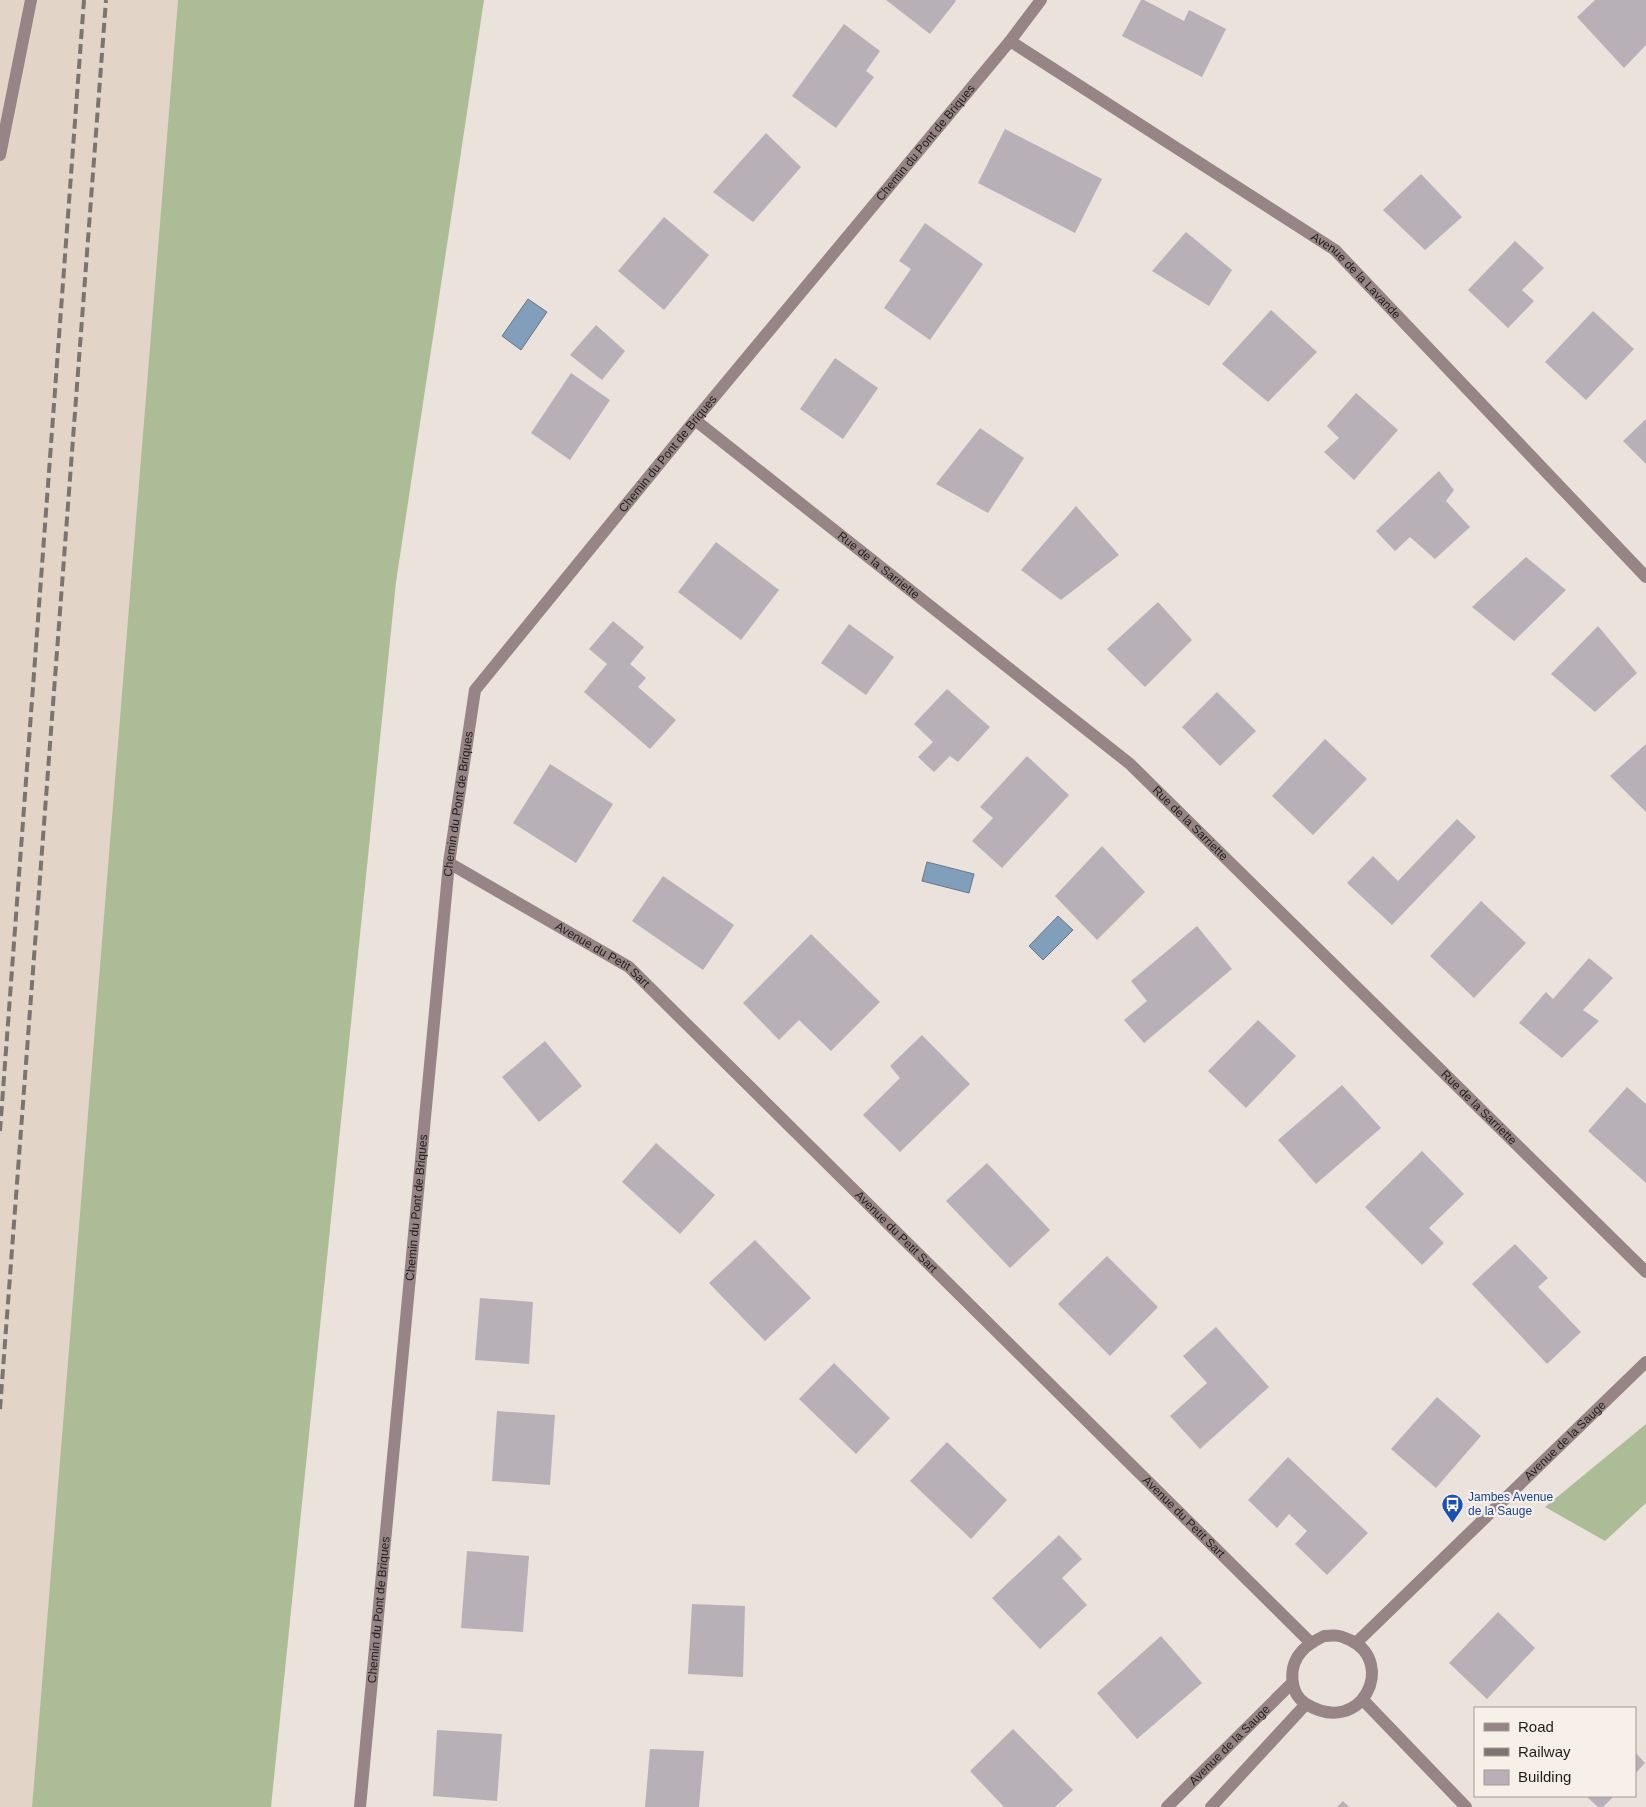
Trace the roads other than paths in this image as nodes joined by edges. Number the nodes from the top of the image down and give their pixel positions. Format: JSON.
{"nodes":[{"id":1,"x":31,"y":0,"type":"edge"},
{"id":2,"x":1041,"y":0,"type":"edge"},
{"id":3,"x":1010,"y":41,"type":"junction"},
{"id":4,"x":0,"y":155,"type":"edge"},
{"id":5,"x":695,"y":420,"type":"junction"},
{"id":6,"x":1646,"y":577,"type":"edge"},
{"id":7,"x":449,"y":863,"type":"junction"},
{"id":8,"x":1646,"y":1272,"type":"edge"},
{"id":9,"x":1646,"y":1362,"type":"edge"},
{"id":10,"x":1311,"y":1643,"type":"junction"},
{"id":11,"x":1356,"y":1643,"type":"junction"},
{"id":12,"x":1292,"y":1683,"type":"junction"},
{"id":13,"x":1363,"y":1700,"type":"junction"},
{"id":14,"x":1306,"y":1704,"type":"junction"},
{"id":15,"x":360,"y":1807,"type":"edge"},
{"id":16,"x":1167,"y":1807,"type":"edge"},
{"id":17,"x":1212,"y":1807,"type":"edge"},
{"id":18,"x":1466,"y":1807,"type":"edge"}],
"edges":[{"from":1,"to":4,"type":"street"},
{"from":2,"to":3,"type":"street","name":"Chemin du Pont de Briques"},
{"from":3,"to":5,"type":"street","name":"Chemin du Pont de Briques"},
{"from":3,"to":6,"type":"street","name":"Avenue de la Lavande"},
{"from":5,"to":7,"type":"street","name":"Chemin du Pont de Briques"},
{"from":5,"to":8,"type":"street","name":"Rue de la Sarriette"},
{"from":7,"to":10,"type":"street","name":"Avenue du Petit Sart"},
{"from":7,"to":15,"type":"street","name":"Chemin du Pont de Briques"},
{"from":9,"to":11,"type":"street","name":"Avenue de la Sauge"},
{"from":10,"to":11,"type":"street"},
{"from":10,"to":12,"type":"street"},
{"from":11,"to":13,"type":"street"},
{"from":12,"to":14,"type":"street"},
{"from":12,"to":16,"type":"street","name":"Avenue de la Sauge"},
{"from":13,"to":14,"type":"street"},
{"from":13,"to":18,"type":"street"},
{"from":14,"to":17,"type":"street"}]}
